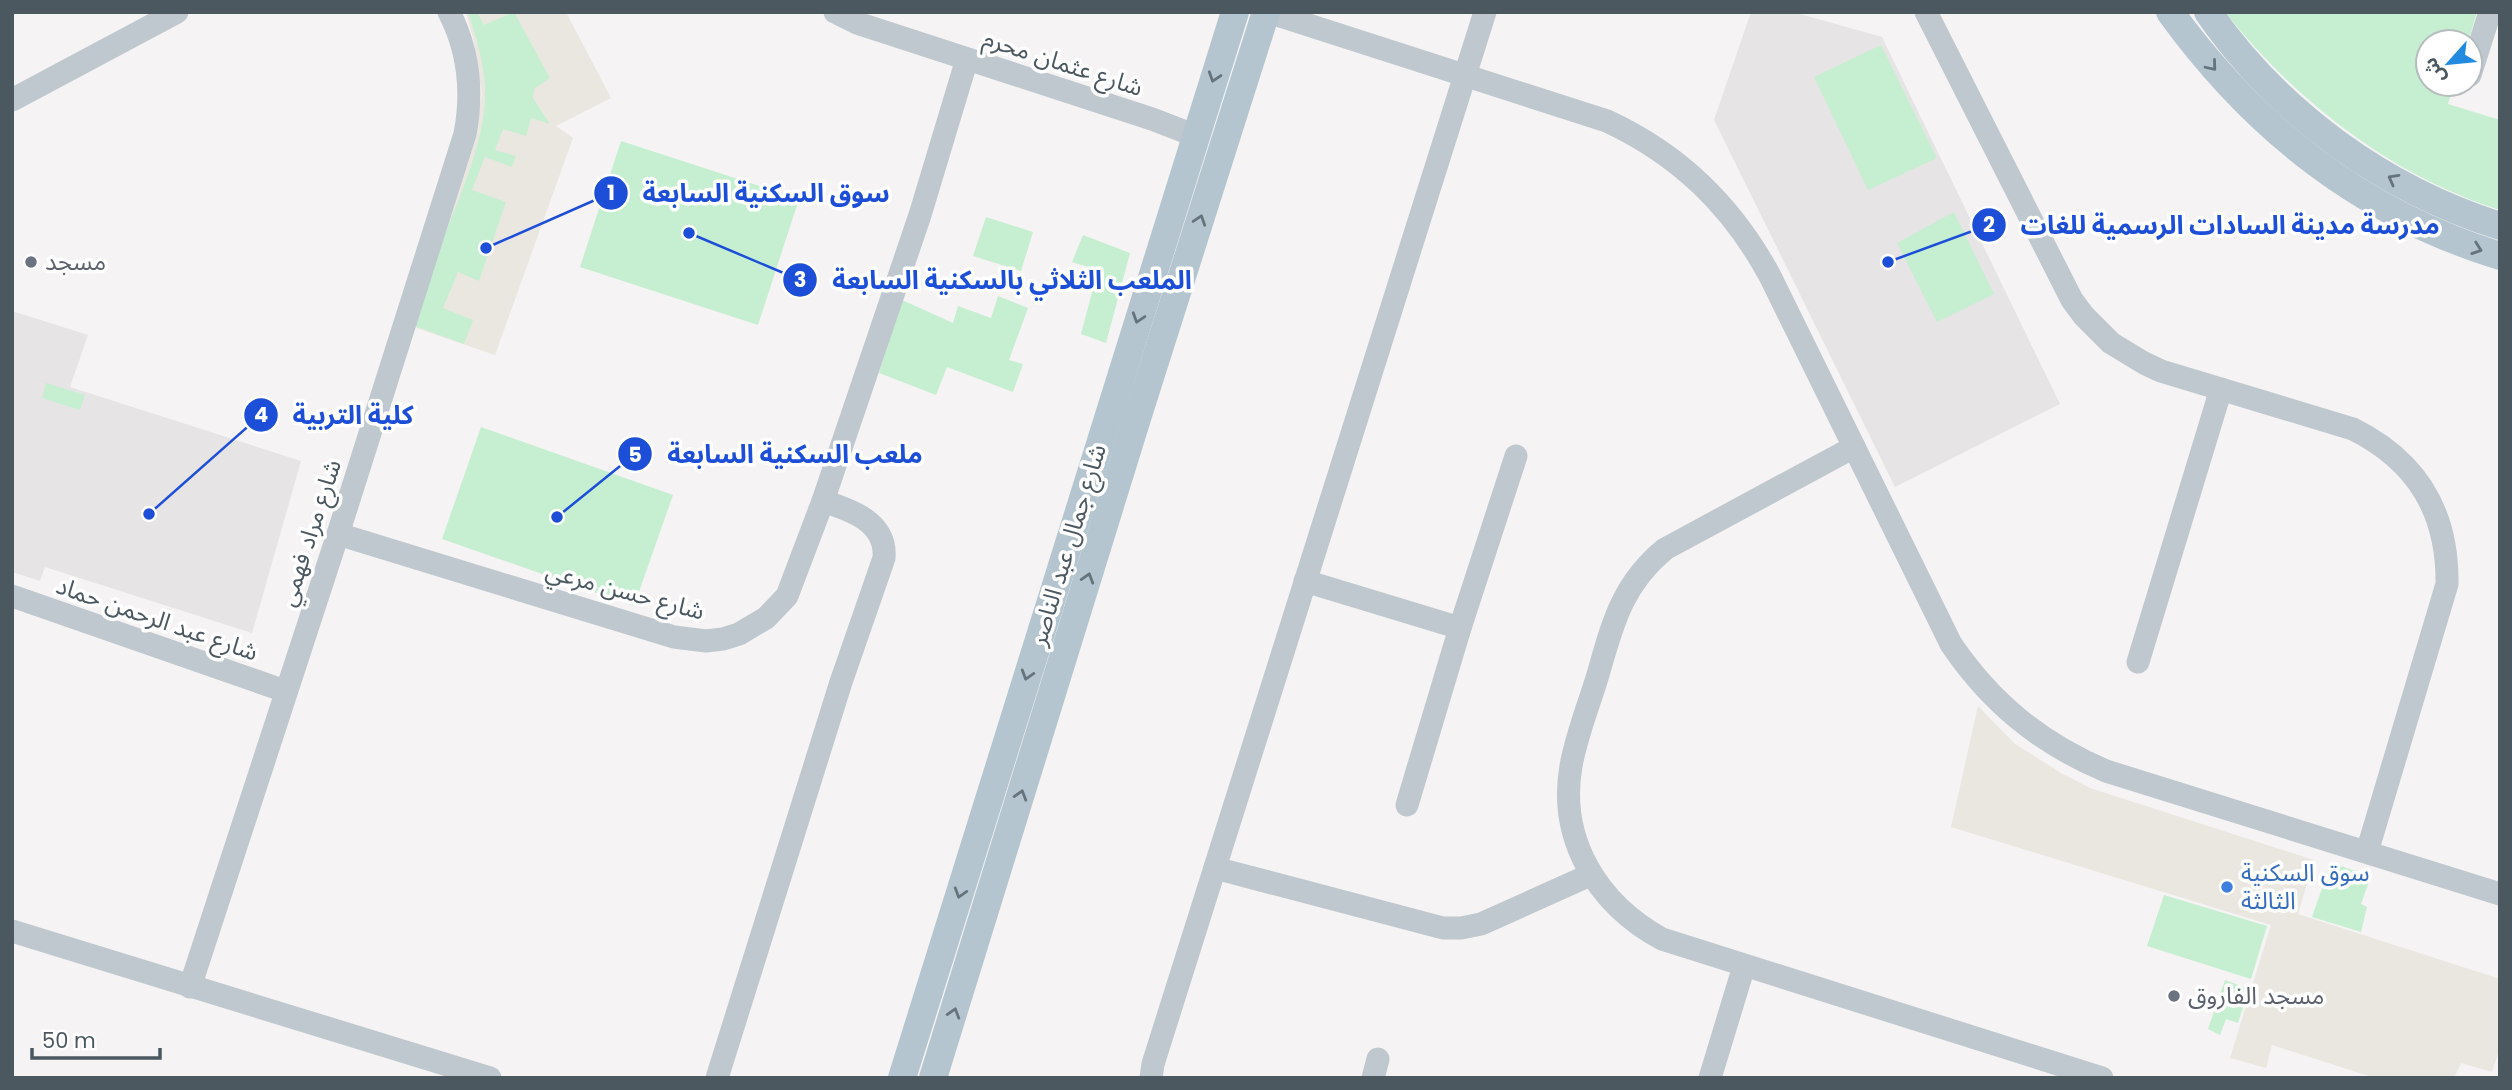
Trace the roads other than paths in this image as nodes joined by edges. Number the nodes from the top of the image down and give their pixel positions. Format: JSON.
{"nodes":[{"id":1,"x":177,"y":12,"type":"edge"},
{"id":2,"x":449,"y":12,"type":"edge"},
{"id":3,"x":835,"y":12,"type":"edge"},
{"id":4,"x":1235,"y":12,"type":"edge"},
{"id":5,"x":1267,"y":12,"type":"edge"},
{"id":6,"x":1485,"y":12,"type":"edge"},
{"id":7,"x":1926,"y":12,"type":"edge"},
{"id":8,"x":2170,"y":12,"type":"edge"},
{"id":9,"x":2208,"y":12,"type":"edge"},
{"id":10,"x":2490,"y":12,"type":"edge"},
{"id":11,"x":2484,"y":31,"type":"edge"},
{"id":12,"x":967,"y":59,"type":"junction"},
{"id":13,"x":1465,"y":75,"type":"junction"},
{"id":14,"x":12,"y":100,"type":"edge"},
{"id":15,"x":1196,"y":136,"type":"junction"},
{"id":16,"x":2448,"y":207,"type":"junction"},
{"id":17,"x":2500,"y":226,"type":"edge"},
{"id":18,"x":2435,"y":233,"type":"junction"},
{"id":19,"x":2500,"y":256,"type":"edge"},
{"id":20,"x":2221,"y":389,"type":"junction"},
{"id":21,"x":1111,"y":405,"type":"junction"},
{"id":22,"x":1138,"y":415,"type":"junction"},
{"id":23,"x":1854,"y":447,"type":"junction"},
{"id":24,"x":1516,"y":457,"type":"dead end"},
{"id":25,"x":823,"y":501,"type":"junction"},
{"id":26,"x":338,"y":534,"type":"junction"},
{"id":27,"x":1305,"y":581,"type":"junction"},
{"id":28,"x":12,"y":596,"type":"edge"},
{"id":29,"x":1460,"y":628,"type":"junction"},
{"id":30,"x":2138,"y":662,"type":"dead end"},
{"id":31,"x":285,"y":691,"type":"junction"},
{"id":32,"x":1407,"y":805,"type":"dead end"},
{"id":33,"x":2367,"y":852,"type":"junction"},
{"id":34,"x":1215,"y":868,"type":"junction"},
{"id":35,"x":1590,"y":875,"type":"junction"},
{"id":36,"x":2500,"y":894,"type":"edge"},
{"id":37,"x":12,"y":931,"type":"edge"},
{"id":38,"x":1744,"y":966,"type":"junction"},
{"id":39,"x":190,"y":987,"type":"junction"},
{"id":40,"x":490,"y":1078,"type":"edge"},
{"id":41,"x":717,"y":1078,"type":"edge"},
{"id":42,"x":902,"y":1078,"type":"edge"},
{"id":43,"x":933,"y":1078,"type":"edge"},
{"id":44,"x":1151,"y":1078,"type":"edge"},
{"id":45,"x":1710,"y":1078,"type":"edge"},
{"id":46,"x":2102,"y":1078,"type":"edge"}],
"edges":[{"from":1,"to":14,"type":"street"},
{"from":2,"to":26,"type":"street","name":"شارع مراد فهمي"},
{"from":3,"to":12,"type":"street","name":"شارع عثمان محرم"},
{"from":4,"to":15,"type":"main road","name":"شارع جمال عبد الناصر","one_way":true},
{"from":5,"to":13,"type":"street"},
{"from":22,"to":5,"type":"main road","name":"شارع جمال عبد الناصر","one_way":true},
{"from":6,"to":13,"type":"street"},
{"from":7,"to":20,"type":"street"},
{"from":8,"to":18,"type":"main road","one_way":true},
{"from":16,"to":9,"type":"main road","one_way":true},
{"from":10,"to":11,"type":"street"},
{"from":12,"to":15,"type":"street","name":"شارع عثمان محرم"},
{"from":12,"to":25,"type":"street","name":"شارع حسن مرعي"},
{"from":13,"to":23,"type":"street"},
{"from":13,"to":27,"type":"street"},
{"from":15,"to":21,"type":"main road","name":"شارع جمال عبد الناصر","one_way":true},
{"from":16,"to":17,"type":"main road"},
{"from":16,"to":18,"type":"main road"},
{"from":18,"to":19,"type":"main road","one_way":true},
{"from":20,"to":30,"type":"street"},
{"from":20,"to":33,"type":"street"},
{"from":21,"to":22,"type":"main road"},
{"from":21,"to":42,"type":"main road","name":"شارع جمال عبد الناصر","one_way":true},
{"from":43,"to":22,"type":"main road","name":"شارع جمال عبد الناصر","one_way":true},
{"from":23,"to":33,"type":"street"},
{"from":23,"to":35,"type":"street"},
{"from":24,"to":29,"type":"street"},
{"from":25,"to":26,"type":"street","name":"شارع حسن مرعي"},
{"from":25,"to":41,"type":"street"},
{"from":26,"to":31,"type":"street","name":"شارع مراد فهمي"},
{"from":27,"to":29,"type":"street"},
{"from":27,"to":34,"type":"street"},
{"from":28,"to":31,"type":"street","name":"شارع عبد الرحمن حماد"},
{"from":29,"to":32,"type":"street"},
{"from":31,"to":39,"type":"street","name":"شارع مراد فهمي"},
{"from":33,"to":36,"type":"street"},
{"from":34,"to":35,"type":"street"},
{"from":34,"to":44,"type":"street"},
{"from":35,"to":38,"type":"street"},
{"from":37,"to":39,"type":"street"},
{"from":38,"to":45,"type":"street"},
{"from":38,"to":46,"type":"street"},
{"from":39,"to":40,"type":"street"}]}
